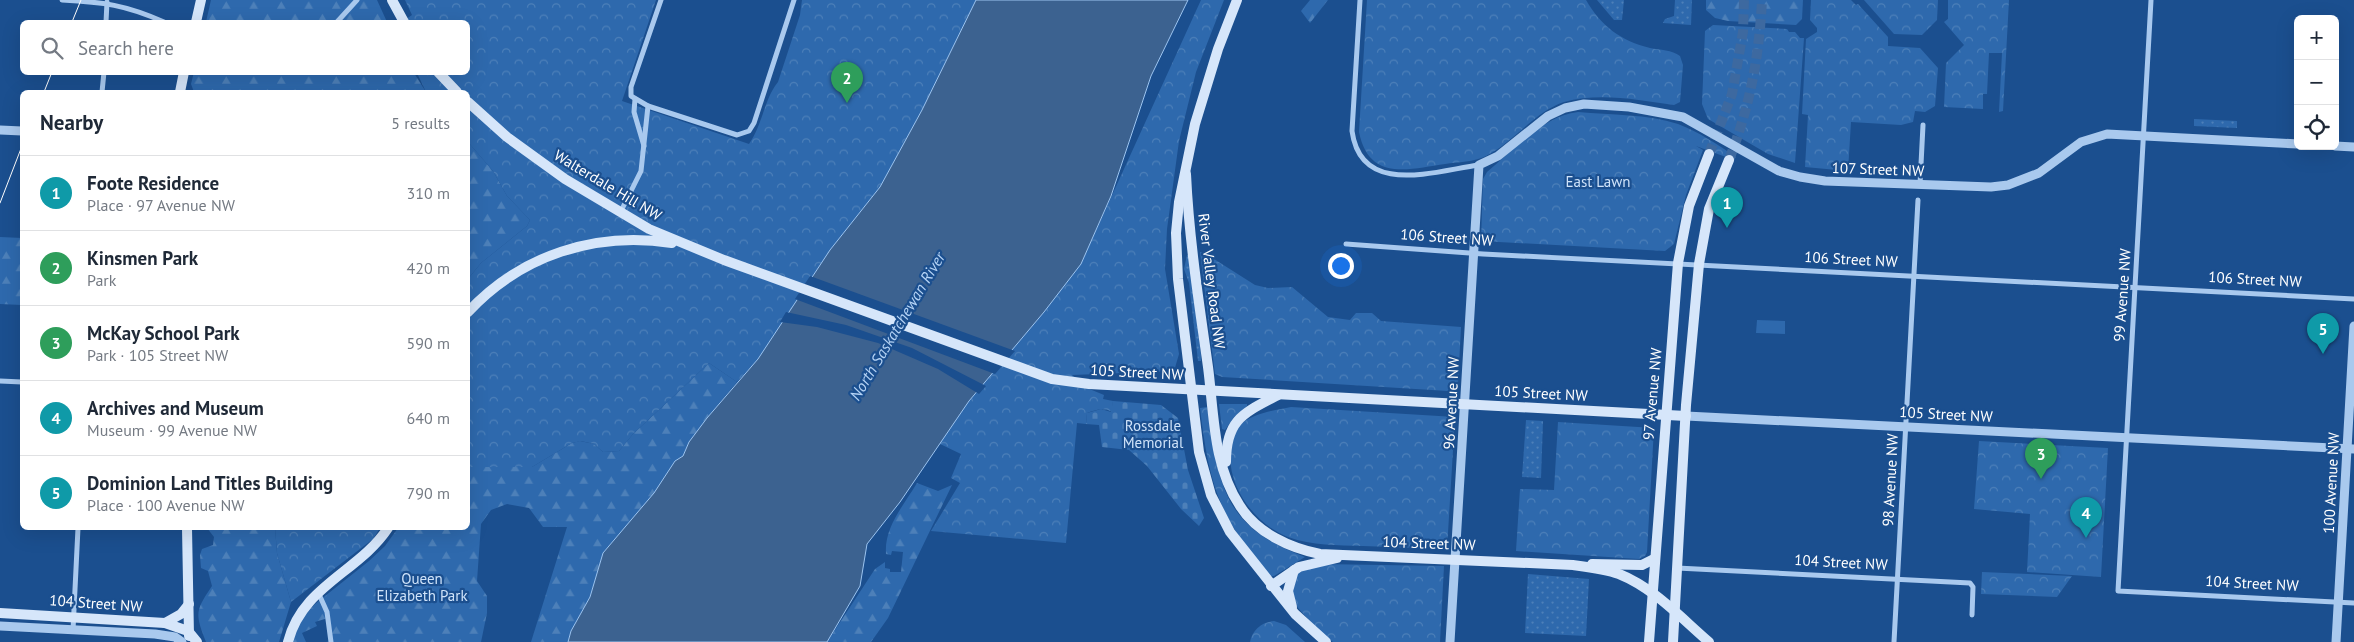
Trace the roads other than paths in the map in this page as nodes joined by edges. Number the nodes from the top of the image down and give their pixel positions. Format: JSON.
{"nodes":[{"id":1,"x":62,"y":0,"type":"edge"},
{"id":2,"x":201,"y":0,"type":"edge"},
{"id":3,"x":357,"y":0,"type":"edge"},
{"id":4,"x":392,"y":0,"type":"edge"},
{"id":5,"x":661,"y":0,"type":"edge"},
{"id":6,"x":794,"y":0,"type":"edge"},
{"id":7,"x":1237,"y":0,"type":"edge"},
{"id":8,"x":1360,"y":0,"type":"edge"},
{"id":9,"x":2151,"y":0,"type":"edge"},
{"id":10,"x":107,"y":2,"type":"junction"},
{"id":11,"x":106,"y":20,"type":"edge"},
{"id":12,"x":159,"y":20,"type":"edge"},
{"id":13,"x":196,"y":20,"type":"edge"},
{"id":14,"x":339,"y":20,"type":"edge"},
{"id":15,"x":403,"y":20,"type":"edge"},
{"id":16,"x":104,"y":75,"type":"edge"},
{"id":17,"x":441,"y":75,"type":"edge"},
{"id":18,"x":183,"y":76,"type":"edge"},
{"id":19,"x":102,"y":90,"type":"edge"},
{"id":20,"x":180,"y":90,"type":"edge"},
{"id":21,"x":456,"y":90,"type":"edge"},
{"id":22,"x":635,"y":99,"type":"junction"},
{"id":23,"x":470,"y":104,"type":"edge"},
{"id":24,"x":648,"y":106,"type":"junction"},
{"id":25,"x":1923,"y":125,"type":"dead end"},
{"id":26,"x":0,"y":130,"type":"edge"},
{"id":27,"x":20,"y":131,"type":"edge"},
{"id":28,"x":2144,"y":136,"type":"junction"},
{"id":29,"x":2294,"y":144,"type":"edge"},
{"id":30,"x":2339,"y":146,"type":"edge"},
{"id":31,"x":2354,"y":147,"type":"edge"},
{"id":32,"x":645,"y":149,"type":"junction"},
{"id":33,"x":1709,"y":154,"type":"tunnel mouth"},
{"id":34,"x":1728,"y":160,"type":"tunnel mouth"},
{"id":35,"x":1478,"y":166,"type":"junction"},
{"id":36,"x":1186,"y":174,"type":"junction"},
{"id":37,"x":1920,"y":184,"type":"junction"},
{"id":38,"x":1918,"y":200,"type":"dead end"},
{"id":39,"x":620,"y":213,"type":"junction"},
{"id":40,"x":1346,"y":244,"type":"dead end"},
{"id":41,"x":688,"y":246,"type":"junction"},
{"id":42,"x":1473,"y":253,"type":"junction"},
{"id":43,"x":1678,"y":263,"type":"junction"},
{"id":44,"x":1699,"y":264,"type":"junction"},
{"id":45,"x":746,"y":268,"type":"joint"},
{"id":46,"x":1915,"y":276,"type":"junction"},
{"id":47,"x":2136,"y":286,"type":"junction"},
{"id":48,"x":2354,"y":299,"type":"edge"},
{"id":49,"x":470,"y":310,"type":"edge"},
{"id":50,"x":2354,"y":326,"type":"edge"},
{"id":51,"x":0,"y":380,"type":"edge"},
{"id":52,"x":20,"y":382,"type":"edge"},
{"id":53,"x":1192,"y":390,"type":"junction"},
{"id":54,"x":1211,"y":391,"type":"junction"},
{"id":55,"x":1279,"y":394,"type":"junction"},
{"id":56,"x":1466,"y":404,"type":"junction"},
{"id":57,"x":1665,"y":414,"type":"junction"},
{"id":58,"x":1686,"y":416,"type":"junction"},
{"id":59,"x":1905,"y":427,"type":"junction"},
{"id":60,"x":2126,"y":438,"type":"junction"},
{"id":61,"x":2351,"y":449,"type":"edge"},
{"id":62,"x":1226,"y":478,"type":"junction"},
{"id":63,"x":78,"y":530,"type":"edge"},
{"id":64,"x":187,"y":530,"type":"edge"},
{"id":65,"x":386,"y":530,"type":"edge"},
{"id":66,"x":1347,"y":556,"type":"junction"},
{"id":67,"x":1456,"y":559,"type":"junction"},
{"id":68,"x":1654,"y":559,"type":"junction"},
{"id":69,"x":1573,"y":565,"type":"junction"},
{"id":70,"x":1677,"y":568,"type":"junction"},
{"id":71,"x":1294,"y":570,"type":"junction"},
{"id":72,"x":1897,"y":580,"type":"junction"},
{"id":73,"x":1271,"y":586,"type":"junction"},
{"id":74,"x":2118,"y":591,"type":"joint"},
{"id":75,"x":318,"y":592,"type":"junction"},
{"id":76,"x":1653,"y":594,"type":"junction"},
{"id":77,"x":2338,"y":602,"type":"junction"},
{"id":78,"x":190,"y":603,"type":"junction"},
{"id":79,"x":2354,"y":603,"type":"edge"},
{"id":80,"x":1675,"y":611,"type":"junction"},
{"id":81,"x":0,"y":613,"type":"edge"},
{"id":82,"x":1295,"y":614,"type":"junction"},
{"id":83,"x":1972,"y":615,"type":"dead end"},
{"id":84,"x":74,"y":617,"type":"junction"},
{"id":85,"x":165,"y":623,"type":"junction"},
{"id":86,"x":0,"y":626,"type":"edge"},
{"id":87,"x":73,"y":630,"type":"junction"},
{"id":88,"x":188,"y":631,"type":"junction"},
{"id":89,"x":182,"y":642,"type":"edge"},
{"id":90,"x":189,"y":642,"type":"edge"},
{"id":91,"x":197,"y":642,"type":"edge"},
{"id":92,"x":288,"y":642,"type":"edge"},
{"id":93,"x":331,"y":642,"type":"edge"},
{"id":94,"x":1326,"y":642,"type":"edge"},
{"id":95,"x":1450,"y":642,"type":"edge"},
{"id":96,"x":1649,"y":642,"type":"edge"},
{"id":97,"x":1673,"y":642,"type":"edge"},
{"id":98,"x":1709,"y":642,"type":"edge"},
{"id":99,"x":1894,"y":642,"type":"edge"},
{"id":100,"x":2336,"y":642,"type":"edge"}],
"edges":[{"from":1,"to":10,"type":"street"},
{"from":2,"to":13,"type":"main road"},
{"from":3,"to":14,"type":"street"},
{"from":4,"to":15,"type":"main road"},
{"from":5,"to":22,"type":"street"},
{"from":6,"to":24,"type":"street"},
{"from":7,"to":36,"type":"main road","name":"River Valley Road NW"},
{"from":8,"to":35,"type":"street"},
{"from":9,"to":28,"type":"street","name":"99 Avenue NW"},
{"from":10,"to":11,"type":"street"},
{"from":10,"to":12,"type":"street"},
{"from":16,"to":19,"type":"street"},
{"from":17,"to":21,"type":"main road"},
{"from":18,"to":20,"type":"main road"},
{"from":22,"to":24,"type":"street"},
{"from":22,"to":32,"type":"street"},
{"from":23,"to":39,"type":"main road","name":"Walterdale Hill NW"},
{"from":24,"to":32,"type":"street"},
{"from":25,"to":37,"type":"street"},
{"from":26,"to":27,"type":"street"},
{"from":28,"to":29,"type":"street","name":"107 Street NW"},
{"from":28,"to":37,"type":"street","name":"107 Street NW"},
{"from":28,"to":47,"type":"street","name":"99 Avenue NW"},
{"from":30,"to":31,"type":"street"},
{"from":32,"to":39,"type":"street"},
{"from":33,"to":43,"type":"main road","name":"97 Avenue NW"},
{"from":34,"to":44,"type":"main road"},
{"from":35,"to":37,"type":"street","name":"107 Street NW"},
{"from":35,"to":42,"type":"street","name":"96 Avenue NW"},
{"from":36,"to":53,"type":"main road","name":"River Valley Road NW"},
{"from":36,"to":54,"type":"main road","name":"River Valley Road NW"},
{"from":38,"to":46,"type":"street","name":"98 Avenue NW"},
{"from":39,"to":41,"type":"main road","name":"Walterdale Hill NW"},
{"from":40,"to":42,"type":"street","name":"106 Street NW"},
{"from":41,"to":45,"type":"main road","name":"Walterdale Hill NW"},
{"from":41,"to":49,"type":"main road"},
{"from":42,"to":43,"type":"street","name":"106 Street NW"},
{"from":42,"to":56,"type":"street","name":"96 Avenue NW"},
{"from":43,"to":44,"type":"street","name":"106 Street NW"},
{"from":43,"to":57,"type":"main road","name":"97 Avenue NW"},
{"from":44,"to":46,"type":"street","name":"106 Street NW"},
{"from":44,"to":58,"type":"main road"},
{"from":45,"to":53,"type":"main road","name":"105 Street NW"},
{"from":46,"to":47,"type":"street","name":"106 Street NW"},
{"from":46,"to":59,"type":"street","name":"98 Avenue NW"},
{"from":47,"to":48,"type":"street","name":"106 Street NW"},
{"from":47,"to":60,"type":"street","name":"99 Avenue NW"},
{"from":50,"to":61,"type":"street","name":"100 Avenue NW"},
{"from":51,"to":52,"type":"street"},
{"from":53,"to":54,"type":"main road","name":"105 Street NW"},
{"from":53,"to":73,"type":"main road","name":"River Valley Road NW"},
{"from":54,"to":55,"type":"main road","name":"105 Street NW"},
{"from":54,"to":62,"type":"main road","name":"River Valley Road NW"},
{"from":55,"to":56,"type":"main road","name":"105 Street NW"},
{"from":55,"to":62,"type":"main road"},
{"from":56,"to":57,"type":"main road","name":"105 Street NW"},
{"from":56,"to":67,"type":"street","name":"96 Avenue NW"},
{"from":57,"to":58,"type":"main road","name":"105 Street NW"},
{"from":57,"to":68,"type":"main road","name":"97 Avenue NW"},
{"from":58,"to":59,"type":"street","name":"105 Street NW"},
{"from":58,"to":70,"type":"main road"},
{"from":59,"to":60,"type":"street","name":"105 Street NW"},
{"from":59,"to":72,"type":"street","name":"98 Avenue NW"},
{"from":60,"to":61,"type":"street","name":"105 Street NW"},
{"from":60,"to":74,"type":"street","name":"99 Avenue NW"},
{"from":61,"to":77,"type":"street","name":"100 Avenue NW"},
{"from":62,"to":66,"type":"main road","name":"River Valley Road NW"},
{"from":63,"to":84,"type":"street"},
{"from":64,"to":78,"type":"main road"},
{"from":65,"to":75,"type":"main road"},
{"from":66,"to":67,"type":"main road","name":"104 Street NW"},
{"from":66,"to":71,"type":"main road"},
{"from":67,"to":69,"type":"main road","name":"104 Street NW"},
{"from":67,"to":95,"type":"street","name":"96 Avenue NW"},
{"from":68,"to":69,"type":"main road"},
{"from":68,"to":76,"type":"main road","name":"97 Avenue NW"},
{"from":69,"to":76,"type":"main road","name":"104 Street NW"},
{"from":70,"to":72,"type":"street","name":"104 Street NW"},
{"from":70,"to":80,"type":"main road"},
{"from":71,"to":73,"type":"main road"},
{"from":71,"to":82,"type":"main road"},
{"from":72,"to":83,"type":"street","name":"104 Street NW"},
{"from":72,"to":99,"type":"street","name":"98 Avenue NW"},
{"from":73,"to":82,"type":"main road","name":"River Valley Road NW"},
{"from":74,"to":77,"type":"street","name":"104 Street NW"},
{"from":75,"to":92,"type":"main road"},
{"from":75,"to":93,"type":"street"},
{"from":76,"to":80,"type":"main road","name":"104 Street NW"},
{"from":76,"to":96,"type":"main road","name":"97 Avenue NW"},
{"from":77,"to":79,"type":"street","name":"104 Street NW"},
{"from":77,"to":100,"type":"street","name":"100 Avenue NW"},
{"from":78,"to":85,"type":"main road"},
{"from":78,"to":88,"type":"main road"},
{"from":80,"to":97,"type":"main road"},
{"from":80,"to":98,"type":"main road","name":"104 Street NW"},
{"from":81,"to":84,"type":"main road","name":"104 Street NW"},
{"from":82,"to":94,"type":"main road","name":"River Valley Road NW"},
{"from":84,"to":85,"type":"main road","name":"104 Street NW"},
{"from":84,"to":87,"type":"street"},
{"from":85,"to":88,"type":"main road","name":"104 Street NW"},
{"from":86,"to":87,"type":"street","name":"104 Street NW"},
{"from":87,"to":89,"type":"street","name":"104 Street NW"},
{"from":88,"to":90,"type":"main road"},
{"from":88,"to":91,"type":"main road"}]}
